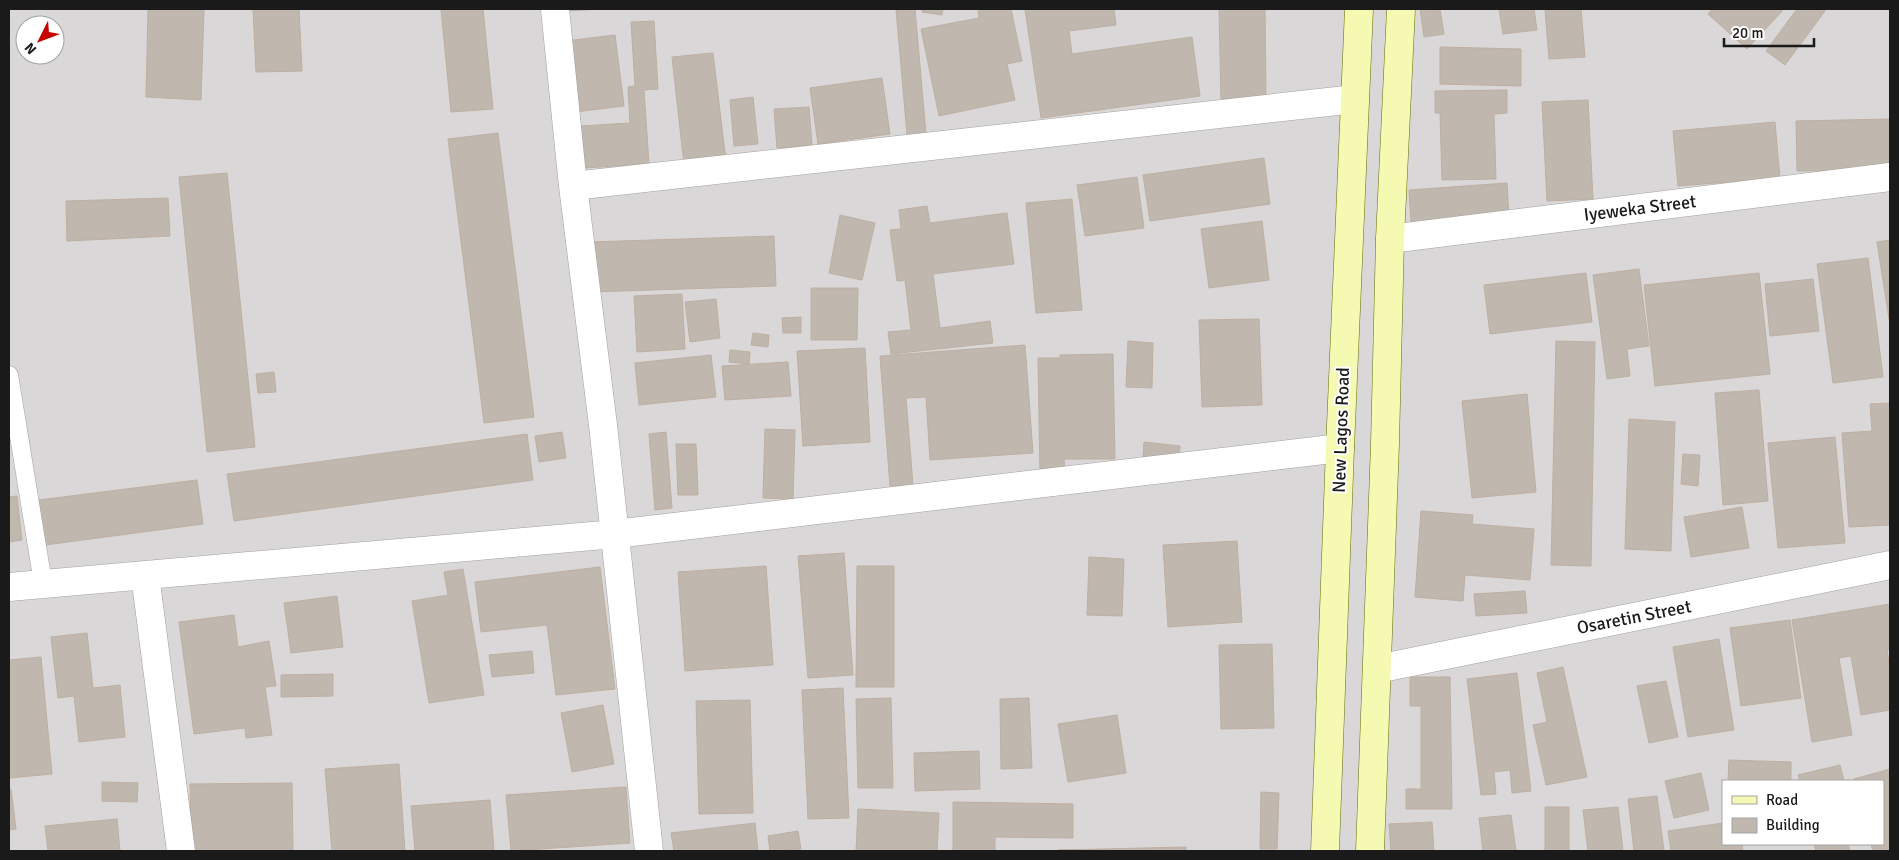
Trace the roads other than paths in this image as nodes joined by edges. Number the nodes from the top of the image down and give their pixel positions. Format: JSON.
{"nodes":[{"id":1,"x":555,"y":9,"type":"edge"},
{"id":2,"x":1358,"y":9,"type":"edge"},
{"id":3,"x":1401,"y":9,"type":"edge"},
{"id":4,"x":1355,"y":99,"type":"junction"},
{"id":5,"x":1890,"y":177,"type":"edge"},
{"id":6,"x":572,"y":186,"type":"junction"},
{"id":7,"x":1390,"y":239,"type":"junction"},
{"id":8,"x":9,"y":375,"type":"edge"},
{"id":9,"x":1340,"y":448,"type":"junction"},
{"id":10,"x":615,"y":534,"type":"junction"},
{"id":11,"x":1890,"y":565,"type":"edge"},
{"id":12,"x":145,"y":575,"type":"junction"},
{"id":13,"x":42,"y":583,"type":"junction"},
{"id":14,"x":9,"y":587,"type":"edge"},
{"id":15,"x":1377,"y":669,"type":"junction"},
{"id":16,"x":181,"y":851,"type":"edge"},
{"id":17,"x":649,"y":851,"type":"edge"},
{"id":18,"x":1325,"y":851,"type":"edge"},
{"id":19,"x":1370,"y":851,"type":"edge"}],
"edges":[{"from":1,"to":6,"type":"street"},
{"from":2,"to":4,"type":"main road","name":"New Lagos Road"},
{"from":3,"to":7,"type":"main road"},
{"from":4,"to":6,"type":"street"},
{"from":4,"to":9,"type":"main road","name":"New Lagos Road"},
{"from":5,"to":7,"type":"street","name":"Iyeweka Street"},
{"from":6,"to":10,"type":"street"},
{"from":7,"to":15,"type":"main road"},
{"from":8,"to":13,"type":"lane"},
{"from":9,"to":10,"type":"street"},
{"from":9,"to":18,"type":"main road","name":"New Lagos Road"},
{"from":10,"to":12,"type":"street"},
{"from":10,"to":17,"type":"street"},
{"from":11,"to":15,"type":"street","name":"Osaretin Street"},
{"from":12,"to":13,"type":"street"},
{"from":12,"to":16,"type":"street"},
{"from":13,"to":14,"type":"street"},
{"from":15,"to":19,"type":"main road"}]}
